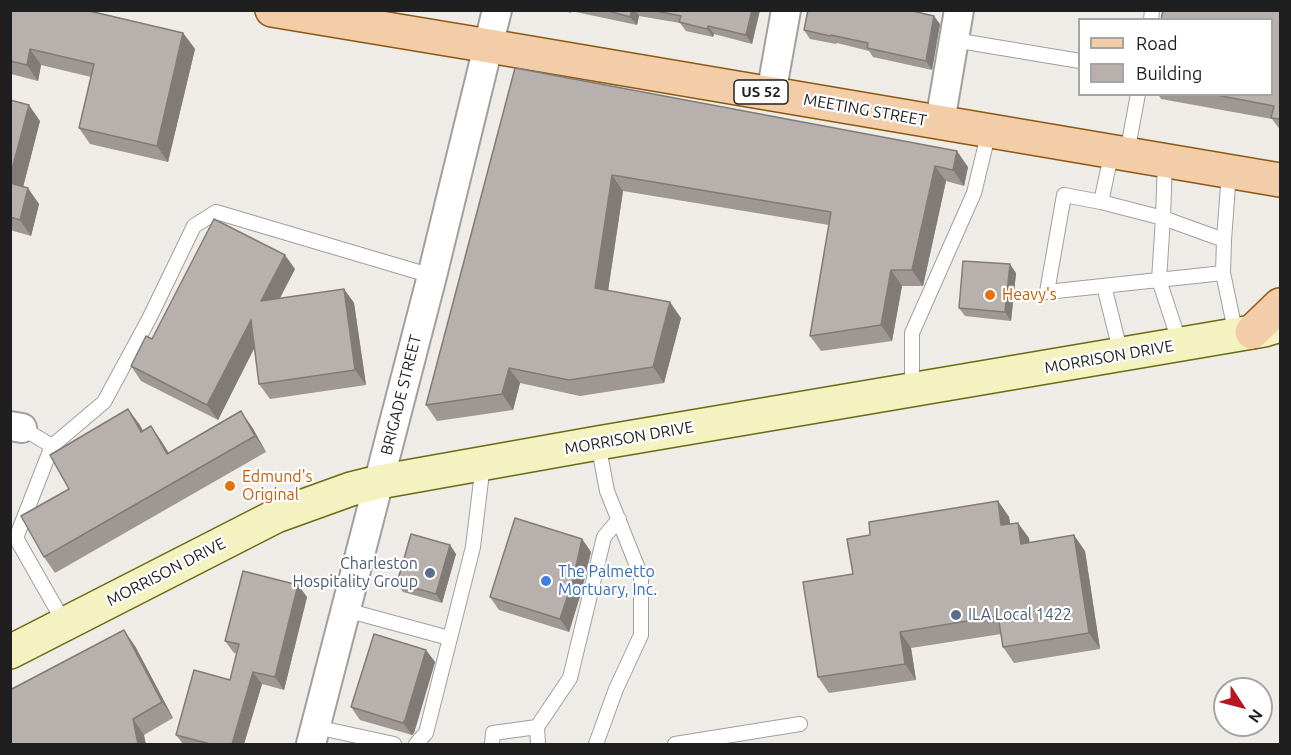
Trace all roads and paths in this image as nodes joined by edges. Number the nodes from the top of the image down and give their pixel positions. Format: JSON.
{"nodes":[{"id":1,"x":272,"y":10,"type":"edge"},
{"id":2,"x":498,"y":10,"type":"edge"},
{"id":3,"x":786,"y":10,"type":"edge"},
{"id":4,"x":959,"y":10,"type":"edge"},
{"id":5,"x":954,"y":40,"type":"junction"},
{"id":6,"x":489,"y":46,"type":"junction"},
{"id":7,"x":1078,"y":61,"type":"edge"},
{"id":8,"x":771,"y":94,"type":"junction"},
{"id":9,"x":1136,"y":96,"type":"edge"},
{"id":10,"x":940,"y":122,"type":"junction"},
{"id":11,"x":989,"y":131,"type":"junction"},
{"id":12,"x":1119,"y":152,"type":"junction"},
{"id":13,"x":1166,"y":160,"type":"junction"},
{"id":14,"x":1253,"y":176,"type":"edge"},
{"id":15,"x":1101,"y":202,"type":"junction"},
{"id":16,"x":1281,"y":206,"type":"edge"},
{"id":17,"x":1163,"y":218,"type":"junction"},
{"id":18,"x":1224,"y":240,"type":"junction"},
{"id":19,"x":1223,"y":273,"type":"junction"},
{"id":20,"x":432,"y":276,"type":"junction"},
{"id":21,"x":1159,"y":280,"type":"junction"},
{"id":22,"x":1104,"y":286,"type":"junction"},
{"id":23,"x":1281,"y":305,"type":"edge"},
{"id":24,"x":1256,"y":330,"type":"edge"},
{"id":25,"x":1180,"y":344,"type":"junction"},
{"id":26,"x":1121,"y":354,"type":"junction"},
{"id":27,"x":912,"y":390,"type":"junction"},
{"id":28,"x":16,"y":427,"type":"edge"},
{"id":29,"x":598,"y":443,"type":"junction"},
{"id":30,"x":52,"y":446,"type":"junction"},
{"id":31,"x":483,"y":464,"type":"junction"},
{"id":32,"x":379,"y":482,"type":"junction"},
{"id":33,"x":619,"y":519,"type":"junction"},
{"id":34,"x":346,"y":610,"type":"junction"},
{"id":35,"x":65,"y":624,"type":"junction"},
{"id":36,"x":449,"y":638,"type":"junction"},
{"id":37,"x":10,"y":652,"type":"edge"},
{"id":38,"x":800,"y":724,"type":"dead end"},
{"id":39,"x":537,"y":727,"type":"junction"},
{"id":40,"x":314,"y":736,"type":"edge"},
{"id":41,"x":394,"y":744,"type":"edge"},
{"id":42,"x":416,"y":744,"type":"edge"},
{"id":43,"x":492,"y":744,"type":"edge"},
{"id":44,"x":538,"y":744,"type":"edge"},
{"id":45,"x":596,"y":744,"type":"edge"},
{"id":46,"x":675,"y":744,"type":"edge"}],
"edges":[{"from":1,"to":6,"type":"main road","name":"MEETING STREET","number":"US 52"},
{"from":2,"to":6,"type":"street","name":"BRIGADE STREET"},
{"from":3,"to":8,"type":"street"},
{"from":4,"to":5,"type":"street"},
{"from":5,"to":7,"type":"lane"},
{"from":5,"to":10,"type":"street"},
{"from":6,"to":8,"type":"main road","name":"MEETING STREET","number":"US 52"},
{"from":6,"to":20,"type":"street","name":"BRIGADE STREET"},
{"from":8,"to":10,"type":"main road","name":"MEETING STREET","number":"US 52"},
{"from":9,"to":12,"type":"lane"},
{"from":10,"to":11,"type":"main road","name":"MEETING STREET","number":"US 52"},
{"from":11,"to":12,"type":"main road","name":"MEETING STREET","number":"US 52"},
{"from":11,"to":27,"type":"lane"},
{"from":12,"to":13,"type":"main road","name":"MEETING STREET","number":"US 52"},
{"from":12,"to":15,"type":"lane"},
{"from":13,"to":14,"type":"main road","name":"MEETING STREET","number":"US 52"},
{"from":13,"to":17,"type":"lane"},
{"from":14,"to":16,"type":"main road"},
{"from":14,"to":18,"type":"lane"},
{"from":15,"to":17,"type":"lane"},
{"from":15,"to":22,"type":"lane"},
{"from":17,"to":18,"type":"lane"},
{"from":17,"to":21,"type":"lane"},
{"from":18,"to":19,"type":"lane"},
{"from":19,"to":21,"type":"lane"},
{"from":19,"to":24,"type":"lane"},
{"from":20,"to":30,"type":"lane"},
{"from":20,"to":32,"type":"street","name":"BRIGADE STREET"},
{"from":21,"to":22,"type":"lane"},
{"from":21,"to":25,"type":"lane"},
{"from":22,"to":26,"type":"lane"},
{"from":23,"to":24,"type":"main road"},
{"from":24,"to":25,"type":"main road","name":"MORRISON DRIVE"},
{"from":25,"to":26,"type":"main road","name":"MORRISON DRIVE"},
{"from":26,"to":27,"type":"main road","name":"MORRISON DRIVE"},
{"from":27,"to":29,"type":"main road","name":"MORRISON DRIVE"},
{"from":28,"to":30,"type":"lane"},
{"from":29,"to":31,"type":"main road","name":"MORRISON DRIVE"},
{"from":29,"to":33,"type":"lane"},
{"from":30,"to":35,"type":"lane"},
{"from":31,"to":32,"type":"main road","name":"MORRISON DRIVE"},
{"from":31,"to":36,"type":"lane"},
{"from":32,"to":34,"type":"street","name":"BRIGADE STREET"},
{"from":32,"to":35,"type":"main road","name":"MORRISON DRIVE"},
{"from":33,"to":39,"type":"lane"},
{"from":33,"to":45,"type":"lane"},
{"from":34,"to":36,"type":"lane"},
{"from":34,"to":40,"type":"street","name":"BRIGADE STREET"},
{"from":35,"to":37,"type":"main road","name":"MORRISON DRIVE"},
{"from":36,"to":42,"type":"lane"},
{"from":38,"to":46,"type":"lane"},
{"from":39,"to":43,"type":"lane"},
{"from":39,"to":44,"type":"lane"},
{"from":40,"to":41,"type":"lane"}]}
